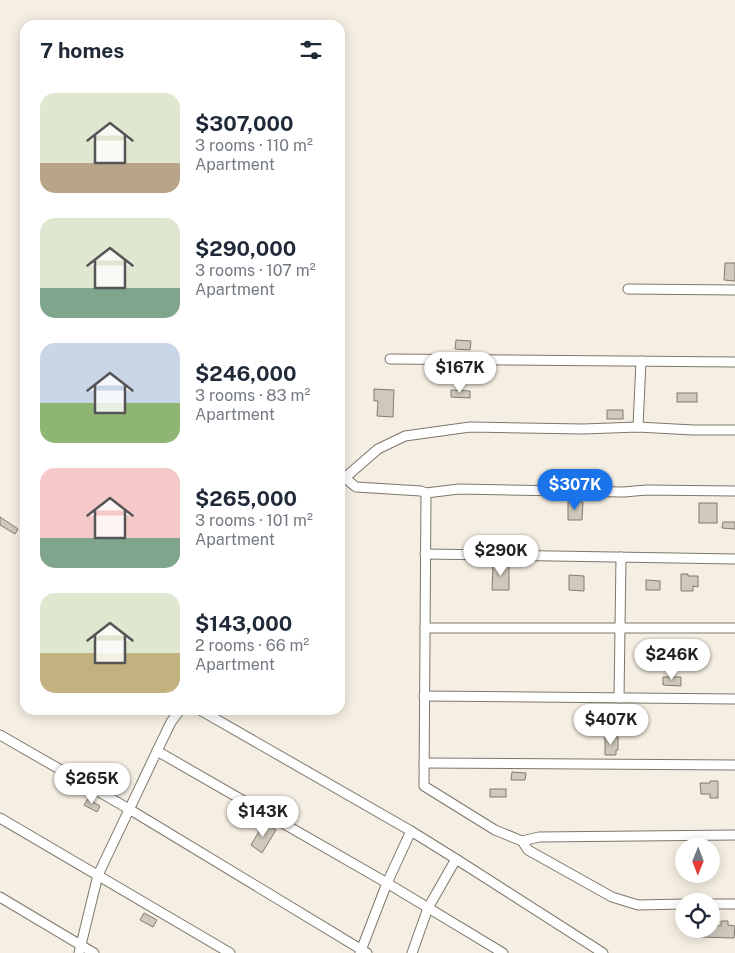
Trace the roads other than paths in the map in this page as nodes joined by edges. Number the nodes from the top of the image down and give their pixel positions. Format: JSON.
{"nodes":[{"id":1,"x":628,"y":289,"type":"dead end"},
{"id":2,"x":735,"y":290,"type":"edge"},
{"id":3,"x":390,"y":359,"type":"dead end"},
{"id":4,"x":641,"y":361,"type":"junction"},
{"id":5,"x":735,"y":362,"type":"edge"},
{"id":6,"x":638,"y":427,"type":"junction"},
{"id":7,"x":735,"y":430,"type":"edge"},
{"id":8,"x":345,"y":477,"type":"edge"},
{"id":9,"x":345,"y":481,"type":"edge"},
{"id":10,"x":735,"y":491,"type":"edge"},
{"id":11,"x":426,"y":493,"type":"junction"},
{"id":12,"x":425,"y":554,"type":"junction"},
{"id":13,"x":621,"y":557,"type":"junction"},
{"id":14,"x":735,"y":559,"type":"edge"},
{"id":15,"x":425,"y":628,"type":"junction"},
{"id":16,"x":620,"y":628,"type":"junction"},
{"id":17,"x":735,"y":628,"type":"edge"},
{"id":18,"x":424,"y":696,"type":"junction"},
{"id":19,"x":618,"y":698,"type":"junction"},
{"id":20,"x":735,"y":699,"type":"edge"},
{"id":21,"x":176,"y":715,"type":"edge"},
{"id":22,"x":209,"y":715,"type":"edge"},
{"id":23,"x":0,"y":735,"type":"edge"},
{"id":24,"x":157,"y":751,"type":"junction"},
{"id":25,"x":424,"y":763,"type":"junction"},
{"id":26,"x":735,"y":765,"type":"edge"},
{"id":27,"x":129,"y":809,"type":"junction"},
{"id":28,"x":0,"y":818,"type":"edge"},
{"id":29,"x":411,"y":831,"type":"junction"},
{"id":30,"x":735,"y":835,"type":"edge"},
{"id":31,"x":522,"y":841,"type":"junction"},
{"id":32,"x":456,"y":859,"type":"junction"},
{"id":33,"x":98,"y":876,"type":"junction"},
{"id":34,"x":387,"y":883,"type":"junction"},
{"id":35,"x":0,"y":897,"type":"edge"},
{"id":36,"x":675,"y":904,"type":"edge"},
{"id":37,"x":720,"y":904,"type":"edge"},
{"id":38,"x":735,"y":904,"type":"edge"},
{"id":39,"x":428,"y":908,"type":"junction"},
{"id":40,"x":80,"y":949,"type":"edge"},
{"id":41,"x":363,"y":952,"type":"edge"},
{"id":42,"x":94,"y":953,"type":"edge"},
{"id":43,"x":230,"y":953,"type":"edge"},
{"id":44,"x":412,"y":953,"type":"edge"},
{"id":45,"x":503,"y":953,"type":"edge"},
{"id":46,"x":603,"y":953,"type":"edge"}],
"edges":[{"from":1,"to":2,"type":"street"},
{"from":3,"to":4,"type":"street"},
{"from":4,"to":5,"type":"street"},
{"from":4,"to":6,"type":"street"},
{"from":6,"to":7,"type":"street"},
{"from":6,"to":8,"type":"street"},
{"from":9,"to":11,"type":"street"},
{"from":10,"to":11,"type":"street"},
{"from":11,"to":12,"type":"street"},
{"from":12,"to":13,"type":"street"},
{"from":12,"to":15,"type":"street"},
{"from":13,"to":14,"type":"street"},
{"from":13,"to":16,"type":"street"},
{"from":15,"to":16,"type":"street"},
{"from":15,"to":18,"type":"street"},
{"from":16,"to":17,"type":"street"},
{"from":16,"to":19,"type":"street"},
{"from":18,"to":19,"type":"street"},
{"from":18,"to":25,"type":"street"},
{"from":19,"to":20,"type":"street"},
{"from":21,"to":24,"type":"street"},
{"from":22,"to":29,"type":"street"},
{"from":23,"to":27,"type":"street"},
{"from":24,"to":27,"type":"street"},
{"from":24,"to":34,"type":"street"},
{"from":25,"to":26,"type":"street"},
{"from":25,"to":31,"type":"street"},
{"from":27,"to":33,"type":"street"},
{"from":27,"to":41,"type":"street"},
{"from":28,"to":33,"type":"street"},
{"from":29,"to":32,"type":"street"},
{"from":29,"to":34,"type":"street"},
{"from":30,"to":31,"type":"street"},
{"from":31,"to":36,"type":"street"},
{"from":32,"to":39,"type":"street"},
{"from":32,"to":46,"type":"street"},
{"from":33,"to":40,"type":"street"},
{"from":33,"to":43,"type":"street"},
{"from":34,"to":39,"type":"street"},
{"from":34,"to":41,"type":"street"},
{"from":35,"to":40,"type":"street"},
{"from":37,"to":38,"type":"street"},
{"from":39,"to":44,"type":"street"},
{"from":39,"to":45,"type":"street"},
{"from":40,"to":42,"type":"street"}]}
